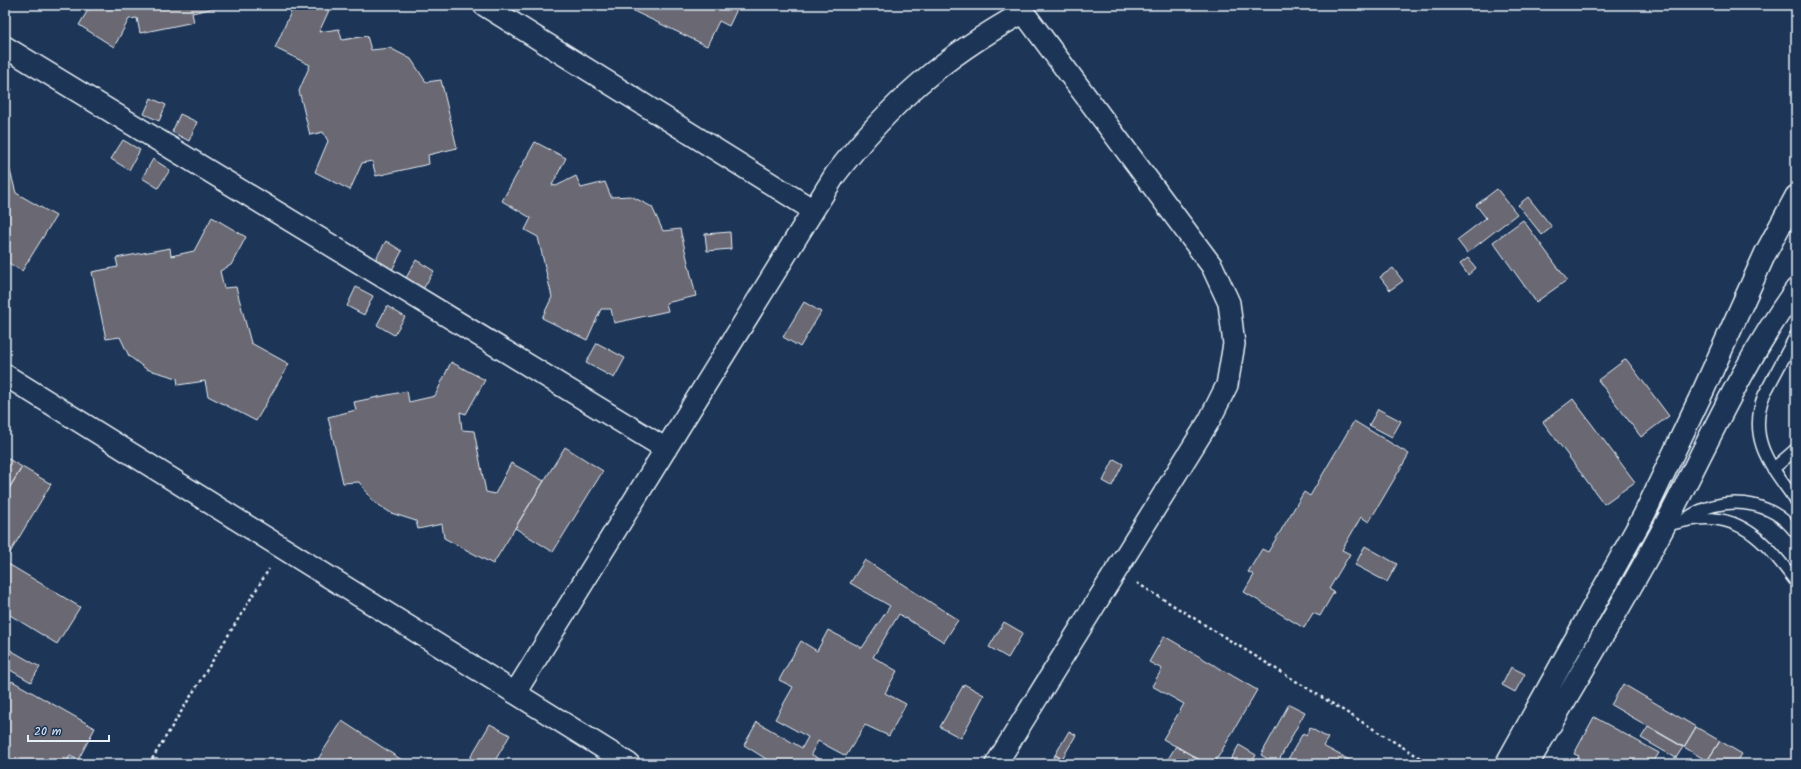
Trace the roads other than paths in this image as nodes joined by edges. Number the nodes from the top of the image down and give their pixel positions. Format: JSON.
{"nodes":[{"id":1,"x":484,"y":5,"type":"edge"},
{"id":2,"x":1021,"y":9,"type":"edge"},
{"id":3,"x":5,"y":47,"type":"edge"},
{"id":4,"x":1796,"y":196,"type":"edge"},
{"id":5,"x":813,"y":210,"type":"junction"},
{"id":6,"x":1796,"y":289,"type":"edge"},
{"id":7,"x":1796,"y":335,"type":"edge"},
{"id":8,"x":5,"y":375,"type":"edge"},
{"id":9,"x":1796,"y":448,"type":"edge"},
{"id":10,"x":666,"y":449,"type":"junction"},
{"id":11,"x":1773,"y":469,"type":"junction"},
{"id":12,"x":1796,"y":501,"type":"edge"},
{"id":13,"x":1673,"y":524,"type":"junction"},
{"id":14,"x":1796,"y":533,"type":"edge"},
{"id":15,"x":1796,"y":582,"type":"edge"},
{"id":16,"x":515,"y":693,"type":"junction"},
{"id":17,"x":628,"y":764,"type":"edge"},
{"id":18,"x":996,"y":764,"type":"edge"},
{"id":19,"x":1506,"y":764,"type":"edge"},
{"id":20,"x":1528,"y":764,"type":"edge"}],
"edges":[{"from":1,"to":5,"type":"street"},
{"from":2,"to":5,"type":"street"},
{"from":2,"to":18,"type":"street"},
{"from":3,"to":10,"type":"street"},
{"from":4,"to":19,"type":"street"},
{"from":5,"to":10,"type":"street"},
{"from":6,"to":13,"type":"street"},
{"from":7,"to":11,"type":"lane"},
{"from":8,"to":16,"type":"street"},
{"from":9,"to":11,"type":"lane"},
{"from":10,"to":16,"type":"street"},
{"from":11,"to":12,"type":"lane"},
{"from":13,"to":14,"type":"lane"},
{"from":13,"to":15,"type":"lane"},
{"from":13,"to":20,"type":"street"},
{"from":16,"to":17,"type":"street"}]}
